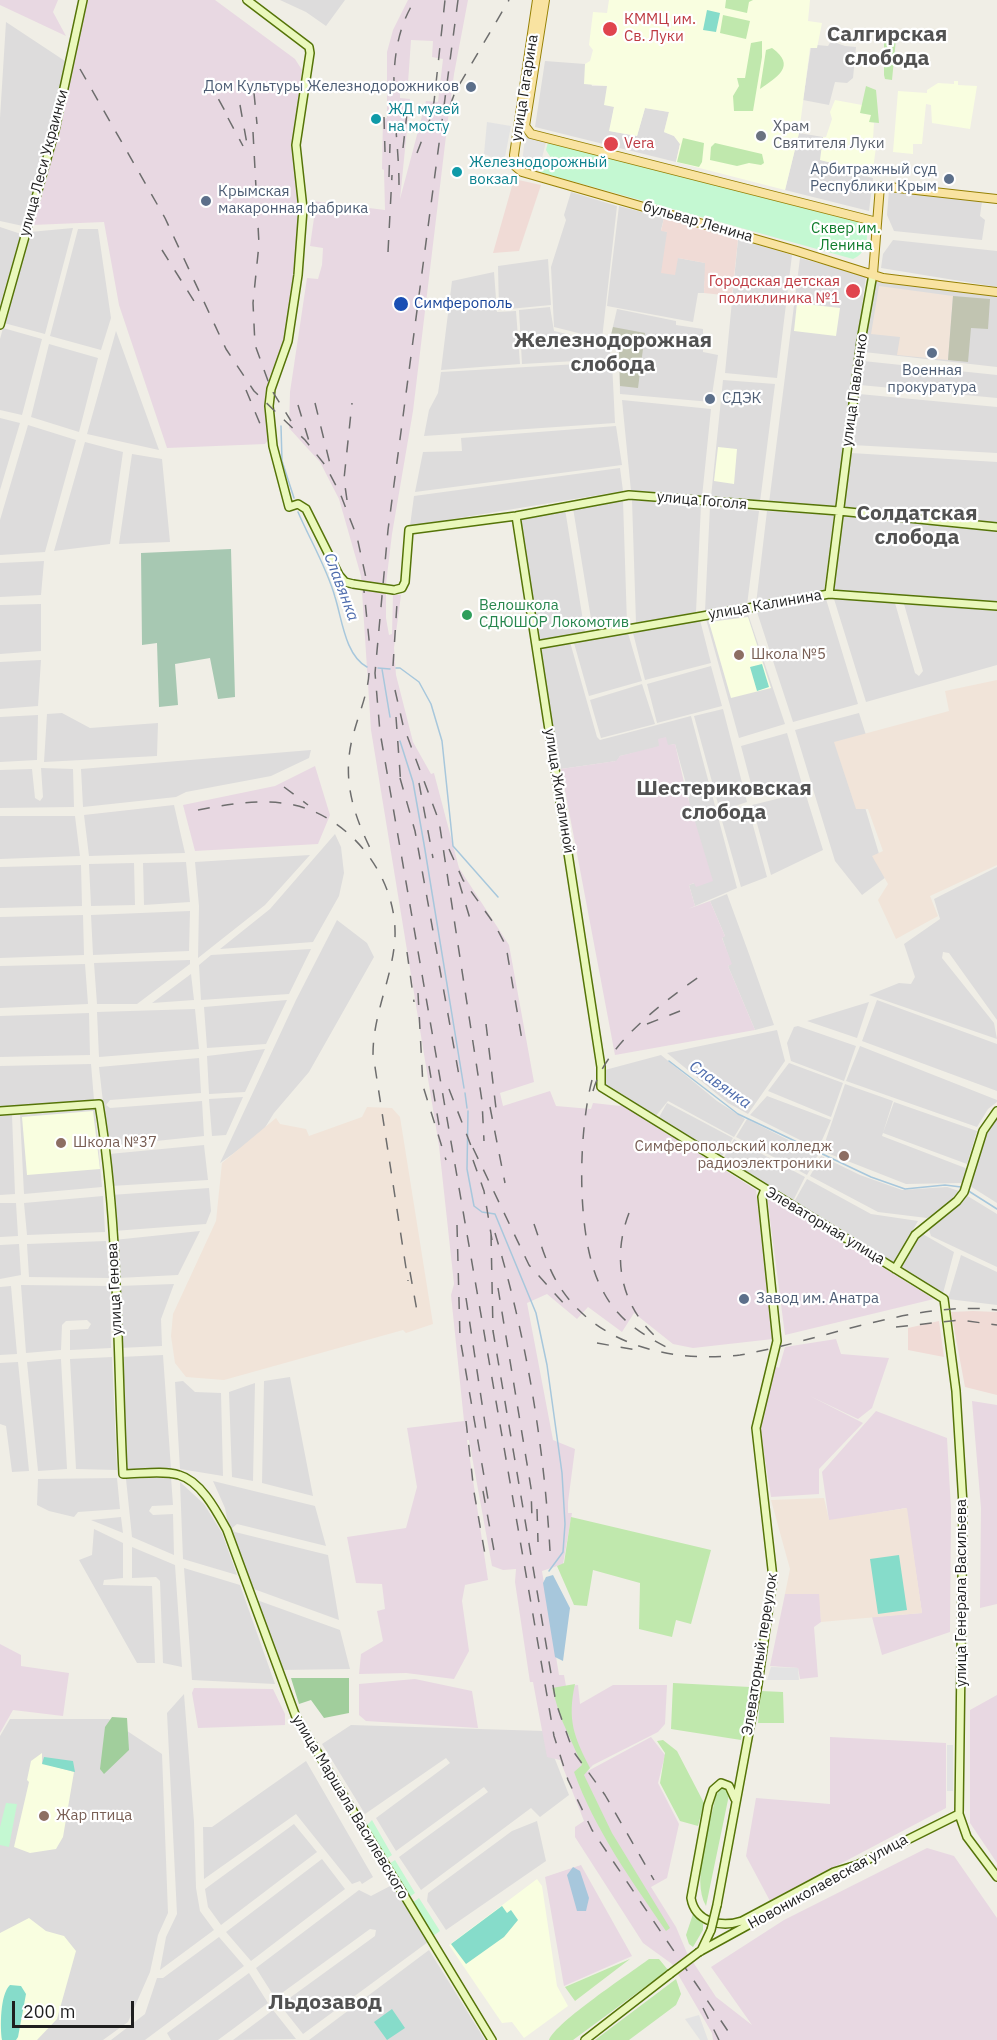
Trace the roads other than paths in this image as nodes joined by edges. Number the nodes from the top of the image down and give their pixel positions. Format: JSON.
{"nodes":[{"id":1,"x":83,"y":0,"type":"edge"},
{"id":2,"x":247,"y":0,"type":"edge"},
{"id":3,"x":537,"y":0,"type":"edge"},
{"id":4,"x":545,"y":0,"type":"edge"},
{"id":5,"x":522,"y":172,"type":"joint"},
{"id":6,"x":997,"y":200,"type":"edge"},
{"id":7,"x":877,"y":222,"type":"junction"},
{"id":8,"x":873,"y":274,"type":"junction"},
{"id":9,"x":997,"y":292,"type":"edge"},
{"id":10,"x":0,"y":325,"type":"edge"},
{"id":11,"x":839,"y":511,"type":"junction"},
{"id":12,"x":516,"y":516,"type":"junction"},
{"id":13,"x":997,"y":527,"type":"edge"},
{"id":14,"x":828,"y":594,"type":"junction"},
{"id":15,"x":997,"y":606,"type":"edge"},
{"id":16,"x":536,"y":645,"type":"junction"},
{"id":17,"x":601,"y":1066,"type":"joint"},
{"id":18,"x":0,"y":1110,"type":"edge"},
{"id":19,"x":997,"y":1111,"type":"edge"},
{"id":20,"x":765,"y":1189,"type":"junction"},
{"id":21,"x":895,"y":1269,"type":"junction"},
{"id":22,"x":944,"y":1299,"type":"joint"},
{"id":23,"x":177,"y":1474,"type":"joint"},
{"id":24,"x":736,"y":1801,"type":"junction"},
{"id":25,"x":959,"y":1814,"type":"junction"},
{"id":26,"x":860,"y":1864,"type":"junction"},
{"id":27,"x":997,"y":1877,"type":"edge"},
{"id":28,"x":699,"y":1953,"type":"junction"},
{"id":29,"x":492,"y":2040,"type":"edge"},
{"id":30,"x":585,"y":2040,"type":"edge"}],
"edges":[{"from":1,"to":10,"type":"main road","name":"улица Леси Украинки"},
{"from":2,"to":12,"type":"main road","name":"улица Гоголя","bridge":true},
{"from":3,"to":5,"type":"main road","name":"улица Гагарина"},
{"from":4,"to":7,"type":"main road","name":"улица Гагарина"},
{"from":5,"to":8,"type":"main road","name":"бульвар Ленина"},
{"from":6,"to":7,"type":"main road","name":"улица Павленко"},
{"from":7,"to":8,"type":"main road","name":"улица Павленко"},
{"from":8,"to":9,"type":"main road","name":"бульвар Ленина"},
{"from":8,"to":11,"type":"main road","name":"улица Павленко"},
{"from":11,"to":12,"type":"main road","name":"улица Гоголя"},
{"from":11,"to":13,"type":"main road","name":"улица Гоголя"},
{"from":11,"to":14,"type":"main road","name":"улица Павленко"},
{"from":12,"to":16,"type":"main road","name":"улица Жигалиной"},
{"from":14,"to":15,"type":"main road","name":"улица Калинина"},
{"from":14,"to":16,"type":"main road","name":"улица Калинина"},
{"from":16,"to":17,"type":"main road","name":"улица Жигалиной"},
{"from":17,"to":20,"type":"main road","name":"Элеваторная улица"},
{"from":18,"to":23,"type":"main road","name":"улица Генова"},
{"from":19,"to":21,"type":"main road"},
{"from":20,"to":21,"type":"main road","name":"Элеваторная улица"},
{"from":20,"to":24,"type":"main road","name":"Элеваторный переулок"},
{"from":21,"to":22,"type":"main road","name":"Элеваторная улица"},
{"from":22,"to":25,"type":"main road","name":"улица Генерала Васильева"},
{"from":23,"to":29,"type":"main road","name":"улица Маршала Василевского"},
{"from":24,"to":26,"type":"main road"},
{"from":24,"to":28,"type":"main road","name":"Элеваторный переулок","bridge":true},
{"from":25,"to":26,"type":"main road","name":"Новониколаевская улица"},
{"from":25,"to":27,"type":"main road","name":"улица Генерала Васильева"},
{"from":26,"to":28,"type":"main road","name":"Новониколаевская улица"},
{"from":28,"to":30,"type":"main road","name":"Новониколаевская улица","bridge":true}]}
